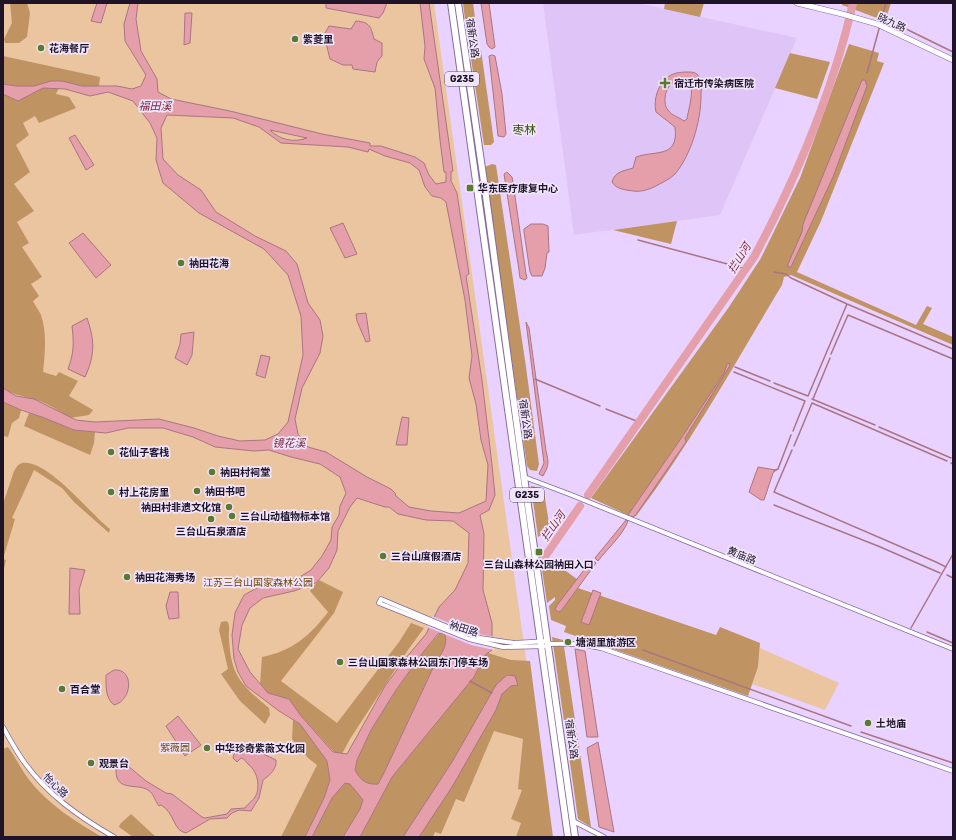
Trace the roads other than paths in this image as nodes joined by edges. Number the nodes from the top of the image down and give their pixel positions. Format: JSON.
{"nodes":[{"id":1,"x":451,"y":3,"type":"edge"},
{"id":2,"x":458,"y":3,"type":"edge"},
{"id":3,"x":797,"y":3,"type":"edge"},
{"id":4,"x":953,"y":60,"type":"edge"},
{"id":5,"x":524,"y":477,"type":"junction"},
{"id":6,"x":380,"y":601,"type":"dead end"},
{"id":7,"x":541,"y":644,"type":"junction"},
{"id":8,"x":549,"y":644,"type":"junction"},
{"id":9,"x":953,"y":649,"type":"edge"},
{"id":10,"x":3,"y":727,"type":"edge"},
{"id":11,"x":953,"y":771,"type":"edge"},
{"id":12,"x":573,"y":821,"type":"junction"},
{"id":13,"x":114,"y":837,"type":"edge"},
{"id":14,"x":568,"y":837,"type":"edge"},
{"id":15,"x":576,"y":837,"type":"edge"},
{"id":16,"x":604,"y":837,"type":"edge"}],
"edges":[{"from":1,"to":7,"type":"highway","name":"宿新公路","number":"G235"},
{"from":2,"to":5,"type":"highway","name":"宿新公路","number":"G235"},
{"from":3,"to":4,"type":"street","name":"晓九路"},
{"from":5,"to":8,"type":"highway","name":"宿新公路","number":"G235"},
{"from":5,"to":9,"type":"street","name":"黄庙路"},
{"from":6,"to":7,"type":"street","name":"衲田路"},
{"from":7,"to":8,"type":"street","name":"衲田路"},
{"from":7,"to":14,"type":"highway","name":"宿新公路"},
{"from":8,"to":11,"type":"street","name":"衲田路"},
{"from":8,"to":12,"type":"highway","name":"宿新公路","number":"G235"},
{"from":10,"to":13,"type":"street","name":"怡心路"},
{"from":12,"to":15,"type":"highway","name":"宿新公路","number":"G235"},
{"from":12,"to":16,"type":"street"}]}
